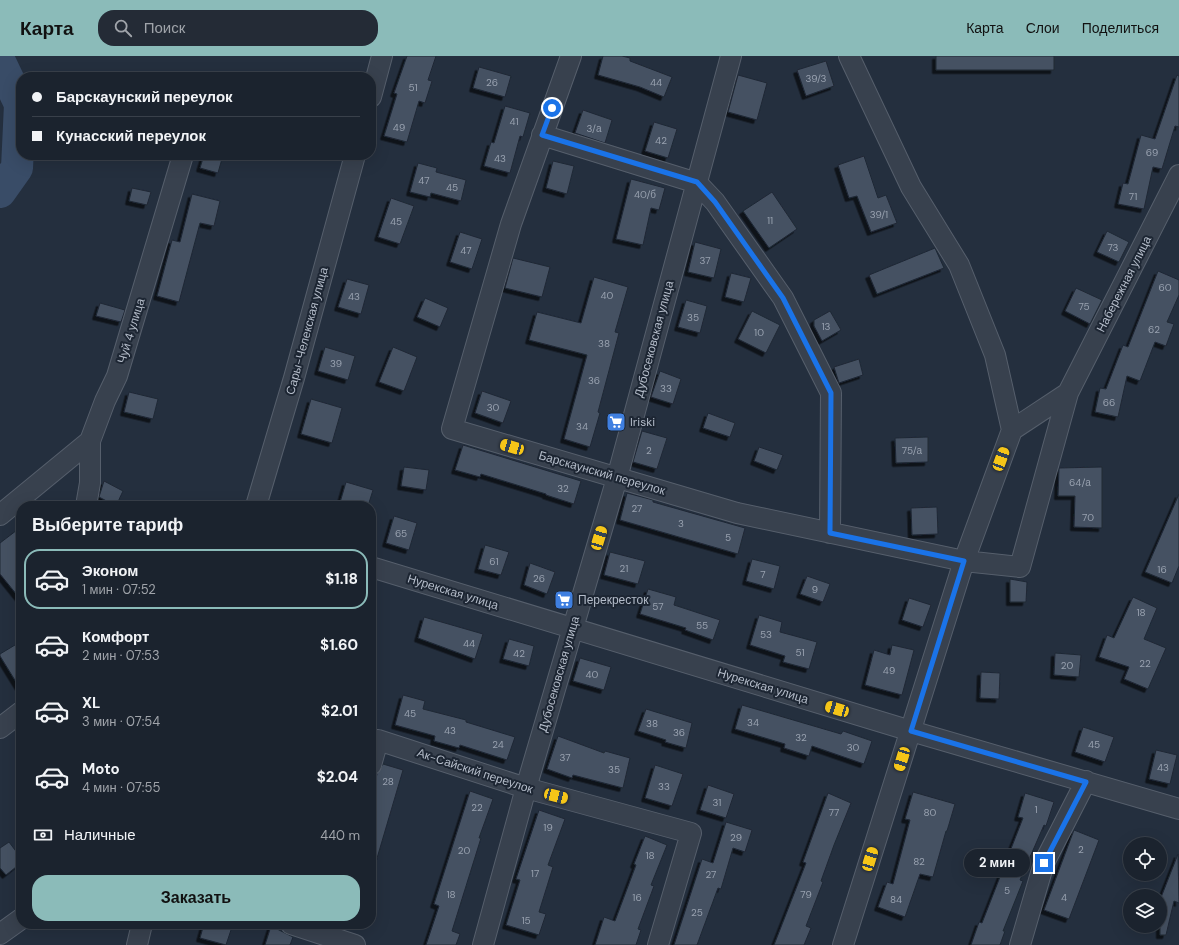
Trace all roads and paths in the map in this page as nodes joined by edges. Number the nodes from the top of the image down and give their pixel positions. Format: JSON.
{"nodes":[{"id":1,"x":382,"y":56,"type":"edge"},
{"id":2,"x":571,"y":56,"type":"edge"},
{"id":3,"x":731,"y":56,"type":"edge"},
{"id":4,"x":849,"y":56,"type":"edge"},
{"id":5,"x":376,"y":78,"type":"edge"},
{"id":6,"x":542,"y":135,"type":"junction"},
{"id":7,"x":182,"y":160,"type":"edge"},
{"id":8,"x":354,"y":160,"type":"edge"},
{"id":9,"x":1179,"y":175,"type":"edge"},
{"id":10,"x":697,"y":182,"type":"junction"},
{"id":11,"x":1068,"y":394,"type":"junction"},
{"id":12,"x":1012,"y":430,"type":"junction"},
{"id":13,"x":90,"y":441,"type":"junction"},
{"id":14,"x":617,"y":478,"type":"junction"},
{"id":15,"x":17,"y":501,"type":"edge"},
{"id":16,"x":87,"y":501,"type":"edge"},
{"id":17,"x":257,"y":501,"type":"edge"},
{"id":18,"x":16,"y":502,"type":"edge"},
{"id":19,"x":0,"y":515,"type":"edge"},
{"id":20,"x":830,"y":533,"type":"junction"},
{"id":21,"x":964,"y":561,"type":"junction"},
{"id":22,"x":1020,"y":567,"type":"joint"},
{"id":23,"x":376,"y":569,"type":"edge"},
{"id":24,"x":572,"y":629,"type":"junction"},
{"id":25,"x":911,"y":731,"type":"junction"},
{"id":26,"x":376,"y":747,"type":"edge"},
{"id":27,"x":1086,"y":782,"type":"junction"},
{"id":28,"x":526,"y":788,"type":"junction"},
{"id":29,"x":1179,"y":809,"type":"edge"},
{"id":30,"x":16,"y":923,"type":"edge"},
{"id":31,"x":141,"y":929,"type":"edge"},
{"id":32,"x":306,"y":929,"type":"edge"},
{"id":33,"x":0,"y":934,"type":"edge"},
{"id":34,"x":321,"y":934,"type":"edge"},
{"id":35,"x":137,"y":945,"type":"edge"},
{"id":36,"x":355,"y":945,"type":"edge"},
{"id":37,"x":483,"y":945,"type":"edge"},
{"id":38,"x":658,"y":945,"type":"edge"},
{"id":39,"x":843,"y":945,"type":"edge"},
{"id":40,"x":1020,"y":945,"type":"edge"}],
"edges":[{"from":1,"to":5,"type":"street"},
{"from":2,"to":6,"type":"street","name":"Барскаунский переулок"},
{"from":3,"to":10,"type":"street","name":"Дубосековская улица"},
{"from":4,"to":12,"type":"street"},
{"from":6,"to":10,"type":"street"},
{"from":6,"to":14,"type":"street","name":"Барскаунский переулок"},
{"from":7,"to":13,"type":"street","name":"Чуй 4 улица"},
{"from":8,"to":17,"type":"street","name":"Сары-Челекская улица"},
{"from":9,"to":11,"type":"street","name":"Набережная улица"},
{"from":10,"to":14,"type":"street","name":"Дубосековская улица"},
{"from":10,"to":20,"type":"street"},
{"from":11,"to":12,"type":"street"},
{"from":11,"to":22,"type":"street","name":"Набережная улица"},
{"from":12,"to":21,"type":"street"},
{"from":13,"to":15,"type":"street"},
{"from":13,"to":16,"type":"street","name":"Чуй 4 улица"},
{"from":14,"to":20,"type":"street","name":"Барскаунский переулок"},
{"from":14,"to":24,"type":"street","name":"Дубосековская улица"},
{"from":18,"to":19,"type":"street"},
{"from":20,"to":21,"type":"street","name":"Барскаунский переулок"},
{"from":21,"to":22,"type":"street","name":"Барскаунский переулок"},
{"from":21,"to":25,"type":"street"},
{"from":23,"to":24,"type":"street","name":"Нурекская улица"},
{"from":24,"to":25,"type":"street","name":"Нурекская улица"},
{"from":24,"to":28,"type":"street","name":"Дубосековская улица"},
{"from":25,"to":27,"type":"street","name":"Нурекская улица"},
{"from":25,"to":39,"type":"street"},
{"from":26,"to":28,"type":"street","name":"Ак-Сайский переулок"},
{"from":27,"to":29,"type":"street","name":"Нурекская улица"},
{"from":27,"to":40,"type":"street"},
{"from":28,"to":37,"type":"street","name":"Дубосековская улица"},
{"from":28,"to":38,"type":"street","name":"Ак-Сайский переулок"},
{"from":30,"to":33,"type":"street"},
{"from":31,"to":35,"type":"street"},
{"from":32,"to":34,"type":"street"},
{"from":34,"to":36,"type":"street"}]}
